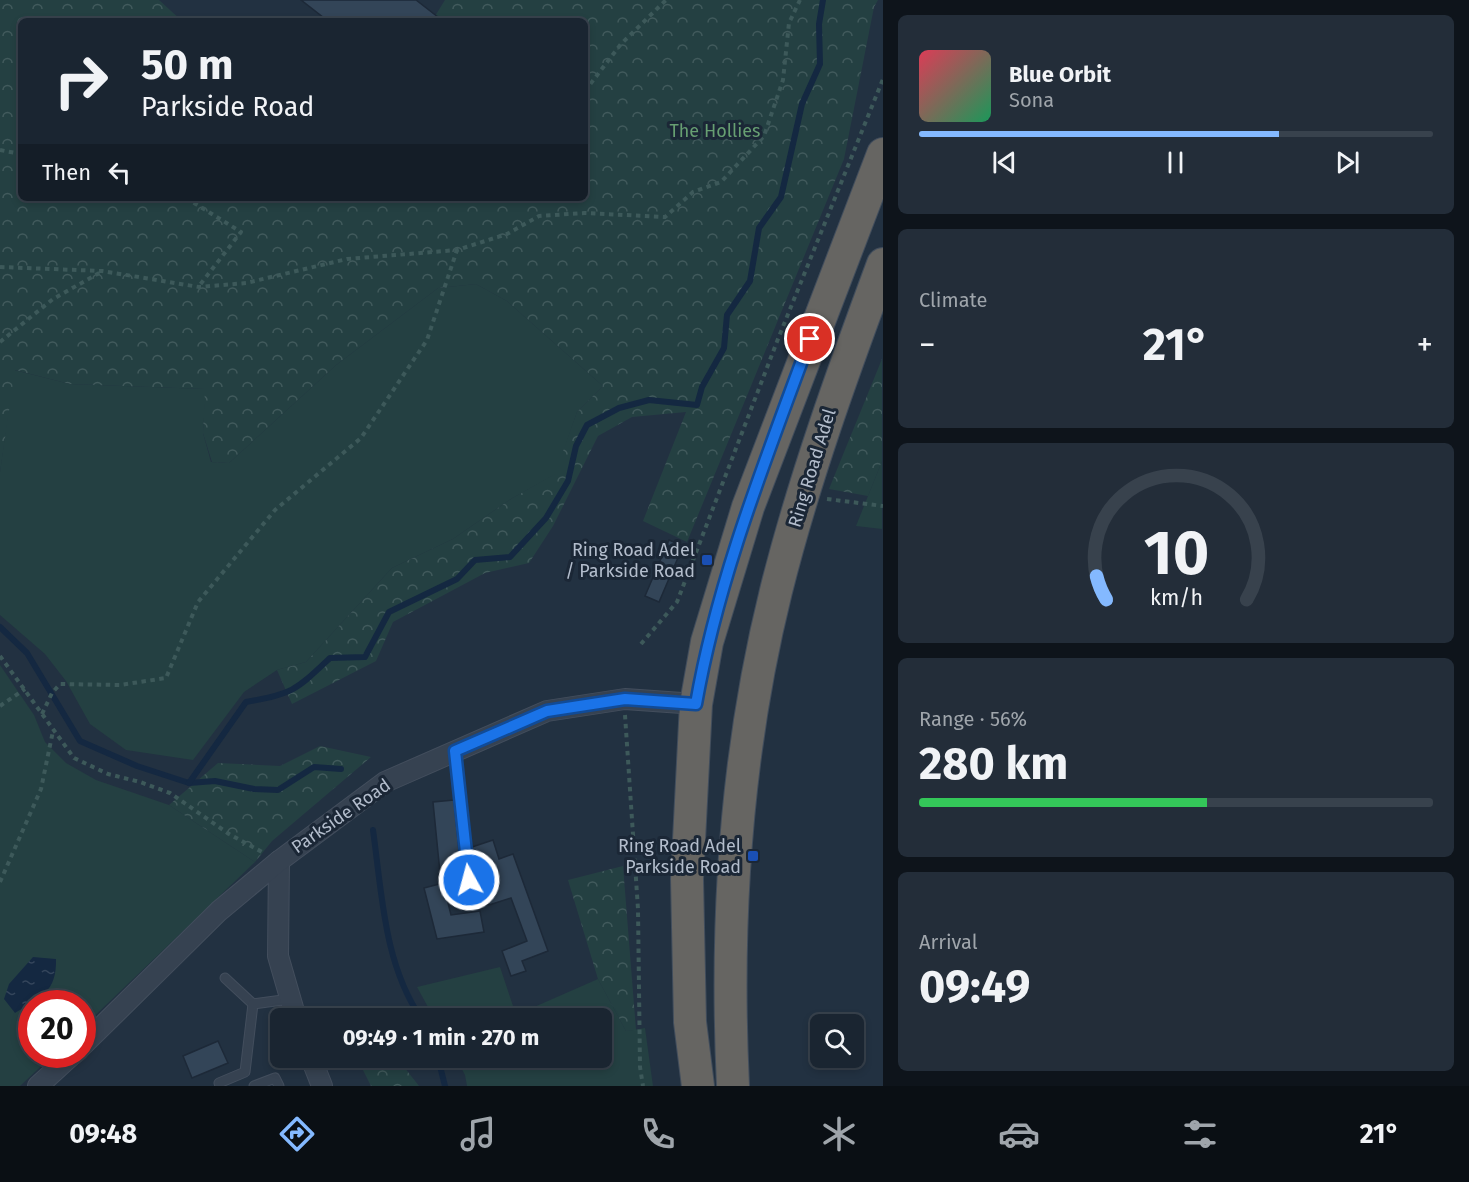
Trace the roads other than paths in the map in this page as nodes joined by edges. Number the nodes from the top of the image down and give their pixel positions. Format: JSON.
{"nodes":[{"id":1,"x":882,"y":154,"type":"edge"},
{"id":2,"x":882,"y":264,"type":"edge"},
{"id":3,"x":696,"y":704,"type":"junction"},
{"id":4,"x":455,"y":751,"type":"junction"},
{"id":5,"x":279,"y":861,"type":"junction"},
{"id":6,"x":469,"y":880,"type":"dead end"},
{"id":7,"x":225,"y":978,"type":"dead end"},
{"id":8,"x":290,"y":999,"type":"junction"},
{"id":9,"x":253,"y":1004,"type":"junction"},
{"id":10,"x":293,"y":1008,"type":"edge"},
{"id":11,"x":96,"y":1032,"type":"edge"},
{"id":12,"x":58,"y":1068,"type":"edge"},
{"id":13,"x":315,"y":1068,"type":"edge"},
{"id":14,"x":245,"y":1072,"type":"junction"},
{"id":15,"x":219,"y":1083,"type":"dead end"},
{"id":16,"x":38,"y":1086,"type":"edge"},
{"id":17,"x":252,"y":1086,"type":"edge"},
{"id":18,"x":279,"y":1086,"type":"edge"},
{"id":19,"x":322,"y":1086,"type":"edge"},
{"id":20,"x":698,"y":1086,"type":"edge"},
{"id":21,"x":732,"y":1086,"type":"edge"}],
"edges":[{"from":1,"to":3,"type":"highway"},
{"from":2,"to":21,"type":"highway","name":"Ring Road Adel"},
{"from":3,"to":4,"type":"street","name":"Parkside Road"},
{"from":3,"to":20,"type":"highway"},
{"from":4,"to":5,"type":"street","name":"Parkside Road"},
{"from":4,"to":6,"type":"lane"},
{"from":5,"to":8,"type":"street"},
{"from":5,"to":11,"type":"street","name":"Parkside Road"},
{"from":7,"to":9,"type":"lane"},
{"from":8,"to":9,"type":"lane"},
{"from":8,"to":10,"type":"street"},
{"from":9,"to":14,"type":"lane"},
{"from":12,"to":16,"type":"street"},
{"from":13,"to":19,"type":"street"},
{"from":14,"to":15,"type":"lane"},
{"from":14,"to":17,"type":"lane"},
{"from":17,"to":18,"type":"lane"}]}
